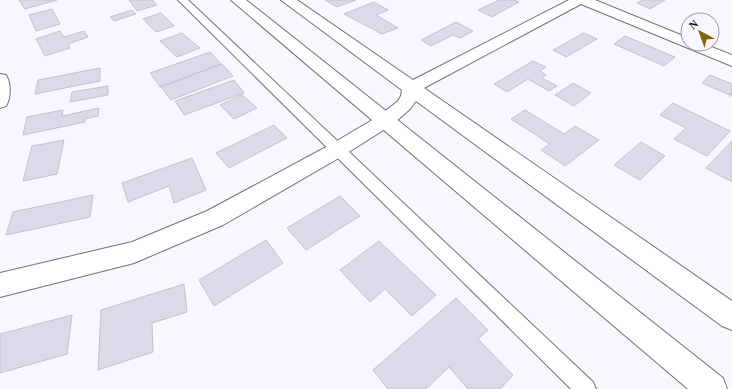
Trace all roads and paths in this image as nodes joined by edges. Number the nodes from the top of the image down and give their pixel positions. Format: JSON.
{"nodes":[{"id":1,"x":183,"y":0,"type":"edge"},
{"id":2,"x":238,"y":0,"type":"edge"},
{"id":3,"x":288,"y":0,"type":"edge"},
{"id":4,"x":579,"y":0,"type":"edge"},
{"id":5,"x":583,"y":0,"type":"edge"},
{"id":6,"x":680,"y":40,"type":"edge"},
{"id":7,"x":710,"y":52,"type":"edge"},
{"id":8,"x":732,"y":61,"type":"edge"},
{"id":9,"x":0,"y":79,"type":"edge"},
{"id":10,"x":412,"y":88,"type":"junction"},
{"id":11,"x":0,"y":102,"type":"edge"},
{"id":12,"x":386,"y":120,"type":"junction"},
{"id":13,"x":337,"y":150,"type":"junction"},
{"id":14,"x":0,"y":285,"type":"edge"},
{"id":15,"x":732,"y":317,"type":"edge"},
{"id":16,"x":586,"y":389,"type":"edge"},
{"id":17,"x":712,"y":389,"type":"edge"}],
"edges":[{"from":1,"to":13,"type":"lane"},
{"from":2,"to":12,"type":"street"},
{"from":3,"to":10,"type":"street"},
{"from":4,"to":10,"type":"street"},
{"from":5,"to":6,"type":"street"},
{"from":7,"to":8,"type":"street"},
{"from":9,"to":11,"type":"street"},
{"from":10,"to":12,"type":"street"},
{"from":10,"to":15,"type":"street"},
{"from":12,"to":13,"type":"street"},
{"from":12,"to":17,"type":"street"},
{"from":13,"to":14,"type":"street"},
{"from":13,"to":16,"type":"lane"}]}
